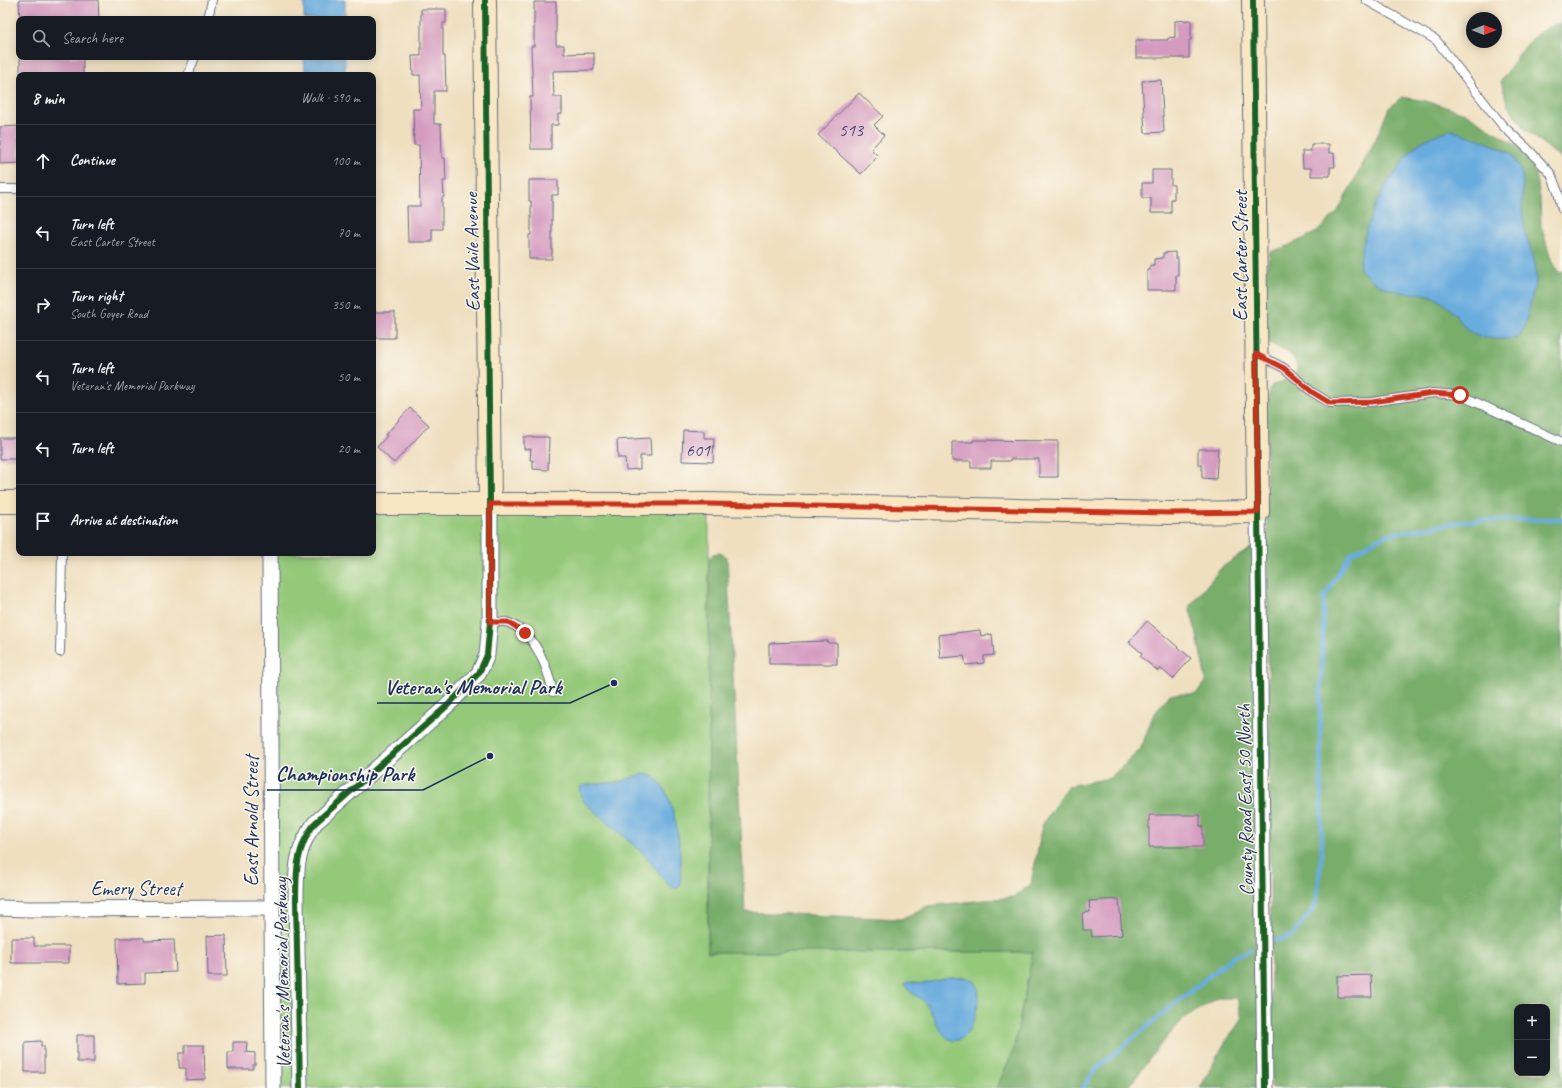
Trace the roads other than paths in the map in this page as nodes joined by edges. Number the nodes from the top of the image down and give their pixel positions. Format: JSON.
{"nodes":[{"id":1,"x":212,"y":0,"type":"edge"},
{"id":2,"x":486,"y":0,"type":"edge"},
{"id":3,"x":1253,"y":0,"type":"edge"},
{"id":4,"x":1366,"y":0,"type":"edge"},
{"id":5,"x":209,"y":16,"type":"edge"},
{"id":6,"x":194,"y":60,"type":"edge"},
{"id":7,"x":189,"y":72,"type":"edge"},
{"id":8,"x":16,"y":189,"type":"edge"},
{"id":9,"x":0,"y":190,"type":"edge"},
{"id":10,"x":1560,"y":192,"type":"edge"},
{"id":11,"x":1562,"y":209,"type":"edge"},
{"id":12,"x":1256,"y":354,"type":"junction"},
{"id":13,"x":1562,"y":442,"type":"edge"},
{"id":14,"x":0,"y":502,"type":"edge"},
{"id":15,"x":16,"y":502,"type":"edge"},
{"id":16,"x":376,"y":504,"type":"edge"},
{"id":17,"x":490,"y":504,"type":"junction"},
{"id":18,"x":1258,"y":512,"type":"junction"},
{"id":19,"x":62,"y":556,"type":"edge"},
{"id":20,"x":270,"y":556,"type":"edge"},
{"id":21,"x":490,"y":622,"type":"junction"},
{"id":22,"x":60,"y":652,"type":"dead end"},
{"id":23,"x":553,"y":692,"type":"dead end"},
{"id":24,"x":0,"y":908,"type":"edge"},
{"id":25,"x":272,"y":908,"type":"junction"},
{"id":26,"x":273,"y":1088,"type":"edge"},
{"id":27,"x":300,"y":1088,"type":"edge"},
{"id":28,"x":1265,"y":1088,"type":"edge"}],
"edges":[{"from":1,"to":5,"type":"lane"},
{"from":2,"to":17,"type":"street","name":"East Vaile Avenue"},
{"from":3,"to":12,"type":"street","name":"East Carter Street"},
{"from":4,"to":10,"type":"lane"},
{"from":6,"to":7,"type":"lane"},
{"from":8,"to":9,"type":"lane"},
{"from":10,"to":11,"type":"lane"},
{"from":12,"to":13,"type":"lane"},
{"from":12,"to":18,"type":"street","name":"East Carter Street"},
{"from":14,"to":15,"type":"street"},
{"from":16,"to":17,"type":"street"},
{"from":17,"to":18,"type":"street"},
{"from":17,"to":21,"type":"street","name":"Veteran's Memorial Parkway"},
{"from":18,"to":28,"type":"street","name":"County Road East 50 North"},
{"from":19,"to":22,"type":"lane"},
{"from":20,"to":25,"type":"street","name":"East Arnold Street"},
{"from":21,"to":23,"type":"lane"},
{"from":21,"to":27,"type":"street","name":"Veteran's Memorial Parkway"},
{"from":24,"to":25,"type":"street","name":"Emery Street"},
{"from":25,"to":26,"type":"street","name":"East Arnold Street"}]}
